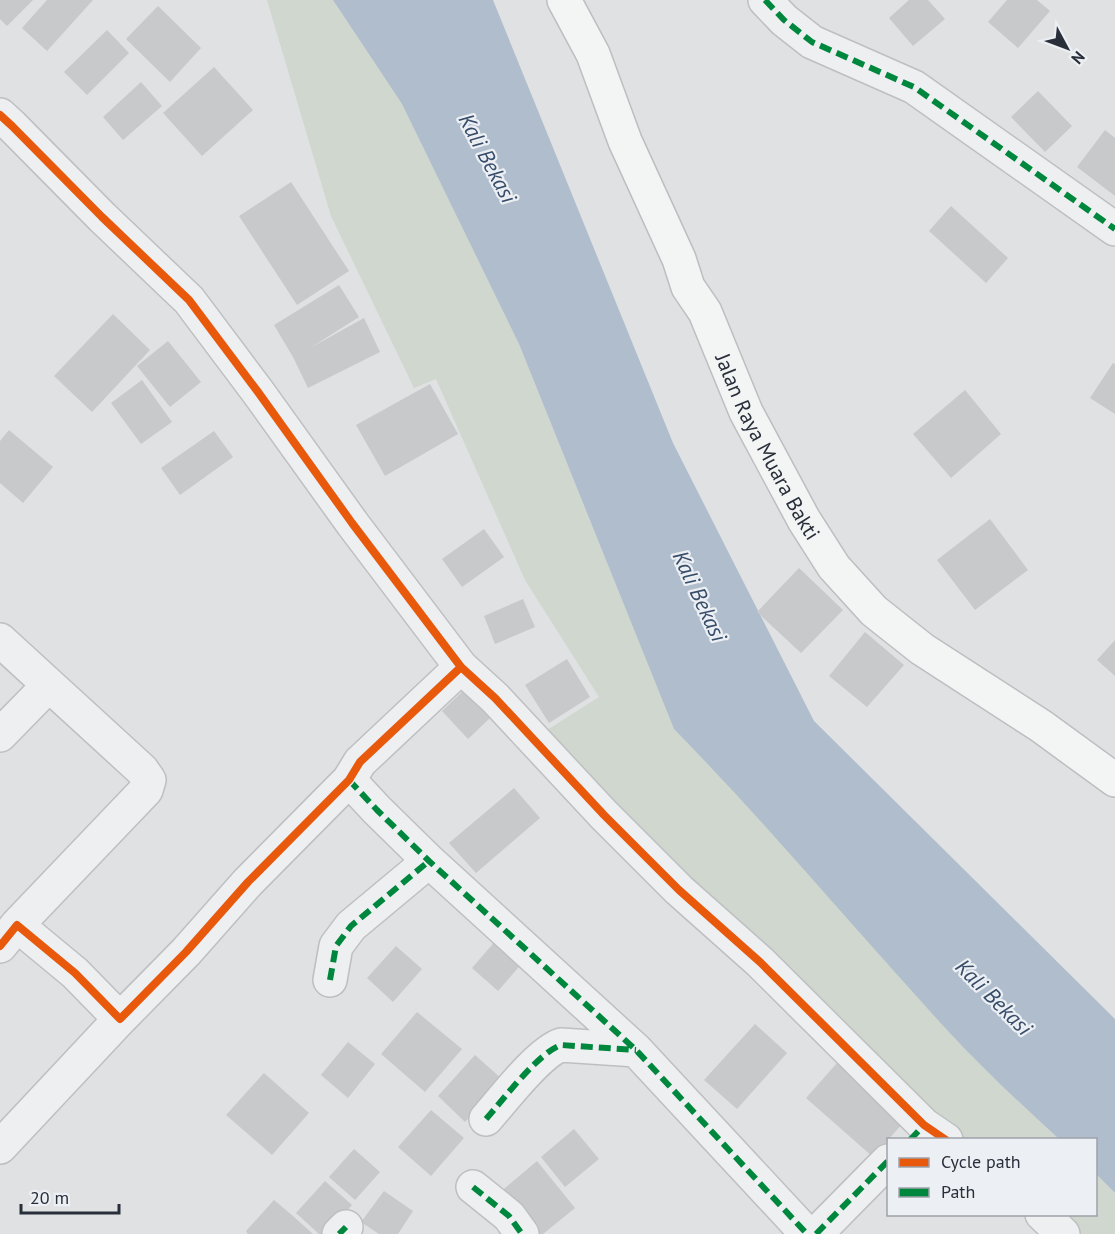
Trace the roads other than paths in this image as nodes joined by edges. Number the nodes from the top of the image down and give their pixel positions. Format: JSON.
{"nodes":[{"id":1,"x":564,"y":0,"type":"edge"},
{"id":2,"x":765,"y":0,"type":"edge"},
{"id":3,"x":0,"y":116,"type":"edge"},
{"id":4,"x":1115,"y":229,"type":"edge"},
{"id":5,"x":0,"y":640,"type":"edge"},
{"id":6,"x":461,"y":667,"type":"junction"},
{"id":7,"x":49,"y":685,"type":"junction"},
{"id":8,"x":0,"y":735,"type":"edge"},
{"id":9,"x":349,"y":780,"type":"junction"},
{"id":10,"x":1115,"y":780,"type":"edge"},
{"id":11,"x":429,"y":861,"type":"junction"},
{"id":12,"x":9,"y":935,"type":"edge"},
{"id":13,"x":330,"y":980,"type":"dead end"},
{"id":14,"x":120,"y":1019,"type":"junction"},
{"id":15,"x":636,"y":1050,"type":"junction"},
{"id":16,"x":486,"y":1119,"type":"dead end"},
{"id":17,"x":926,"y":1135,"type":"edge"},
{"id":18,"x":0,"y":1147,"type":"edge"},
{"id":19,"x":887,"y":1162,"type":"edge"},
{"id":20,"x":473,"y":1187,"type":"dead end"},
{"id":21,"x":1043,"y":1216,"type":"edge"},
{"id":22,"x":522,"y":1234,"type":"edge"},
{"id":23,"x":807,"y":1234,"type":"edge"},
{"id":24,"x":816,"y":1234,"type":"edge"},
{"id":25,"x":1063,"y":1234,"type":"edge"}],
"edges":[{"from":1,"to":10,"type":"main road","name":"Jalan Raya Muara Bakti"},
{"from":2,"to":4,"type":"street"},
{"from":3,"to":6,"type":"street"},
{"from":5,"to":7,"type":"street"},
{"from":6,"to":9,"type":"street"},
{"from":6,"to":17,"type":"street"},
{"from":7,"to":8,"type":"street"},
{"from":7,"to":12,"type":"street"},
{"from":9,"to":11,"type":"street"},
{"from":9,"to":14,"type":"street"},
{"from":11,"to":13,"type":"street"},
{"from":11,"to":15,"type":"street"},
{"from":12,"to":14,"type":"street"},
{"from":14,"to":18,"type":"street"},
{"from":15,"to":16,"type":"street"},
{"from":15,"to":23,"type":"street"},
{"from":19,"to":24,"type":"street"},
{"from":20,"to":22,"type":"street"},
{"from":21,"to":25,"type":"street"}]}
